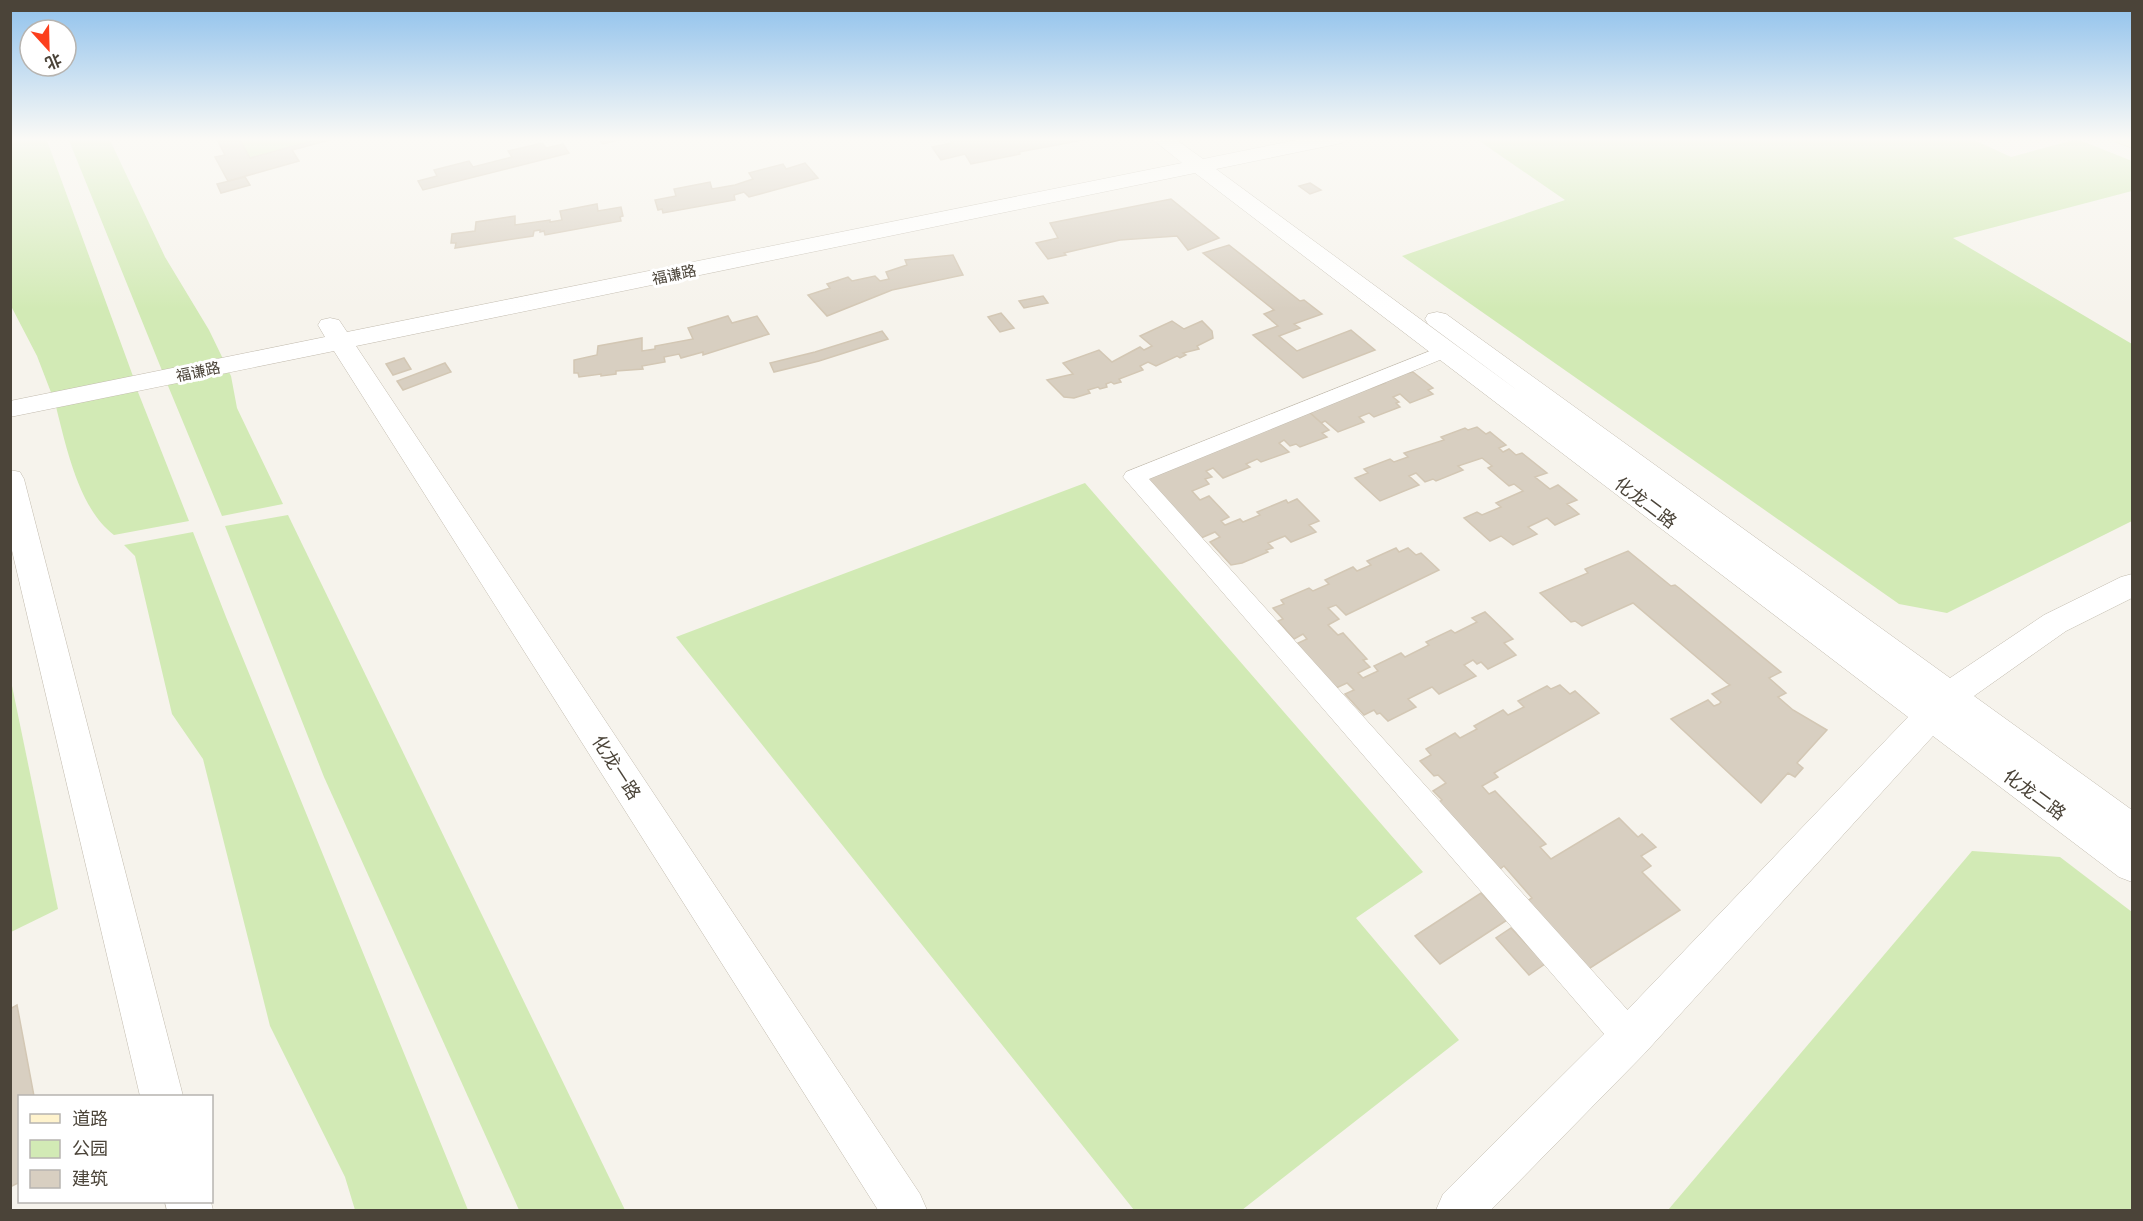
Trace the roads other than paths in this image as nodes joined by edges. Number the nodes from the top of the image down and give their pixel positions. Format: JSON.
{"nodes":[{"id":1,"x":985,"y":195,"type":"edge"},
{"id":2,"x":1247,"y":195,"type":"edge"},
{"id":3,"x":1251,"y":195,"type":"edge"},
{"id":4,"x":335,"y":333,"type":"junction"},
{"id":5,"x":1444,"y":351,"type":"junction"},
{"id":6,"x":10,"y":388,"type":"edge"},
{"id":7,"x":10,"y":409,"type":"edge"},
{"id":8,"x":10,"y":479,"type":"edge"},
{"id":9,"x":2133,"y":585,"type":"edge"},
{"id":10,"x":1940,"y":706,"type":"junction"},
{"id":11,"x":2133,"y":830,"type":"edge"},
{"id":12,"x":2133,"y":865,"type":"edge"},
{"id":13,"x":1630,"y":1038,"type":"junction"},
{"id":14,"x":162,"y":1095,"type":"edge"},
{"id":15,"x":904,"y":1210,"type":"edge"},
{"id":16,"x":1459,"y":1210,"type":"edge"}],
"edges":[{"from":1,"to":4,"type":"street","name":"福谦路"},
{"from":2,"to":5,"type":"street","name":"化龙二路"},
{"from":3,"to":10,"type":"street","name":"化龙二路"},
{"from":4,"to":6,"type":"street","name":"福谦路"},
{"from":4,"to":7,"type":"street","name":"福谦路"},
{"from":4,"to":15,"type":"street","name":"化龙一路"},
{"from":5,"to":10,"type":"street","name":"化龙二路"},
{"from":5,"to":13,"type":"street"},
{"from":8,"to":14,"type":"street"},
{"from":9,"to":10,"type":"street"},
{"from":10,"to":11,"type":"street","name":"化龙二路"},
{"from":10,"to":12,"type":"street","name":"化龙二路"},
{"from":10,"to":13,"type":"street"},
{"from":13,"to":16,"type":"street"}]}
